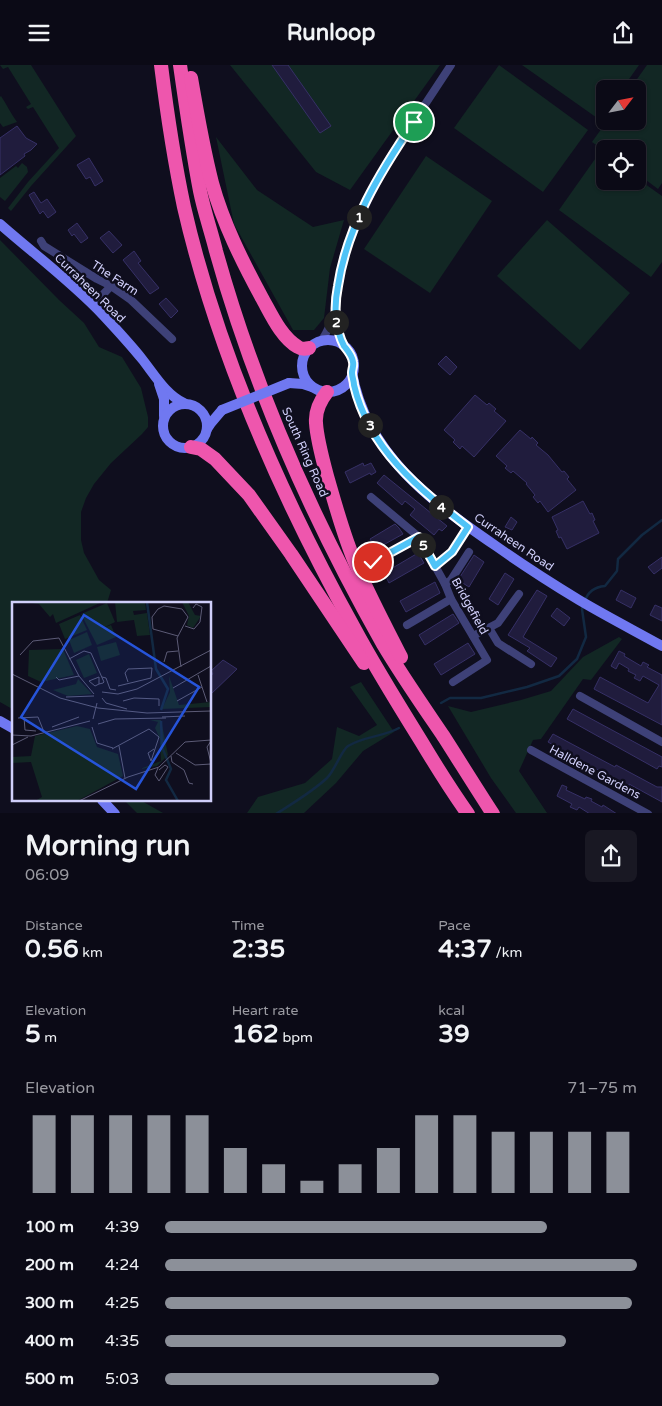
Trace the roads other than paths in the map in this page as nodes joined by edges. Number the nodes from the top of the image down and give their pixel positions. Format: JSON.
{"nodes":[{"id":1,"x":161,"y":65,"type":"edge"},
{"id":2,"x":180,"y":65,"type":"edge"},
{"id":3,"x":188,"y":65,"type":"edge"},
{"id":4,"x":451,"y":65,"type":"edge"},
{"id":5,"x":0,"y":223,"type":"edge"},
{"id":6,"x":41,"y":241,"type":"dead end"},
{"id":7,"x":111,"y":286,"type":"junction"},
{"id":8,"x":93,"y":305,"type":"junction"},
{"id":9,"x":335,"y":311,"type":"junction"},
{"id":10,"x":172,"y":339,"type":"dead end"},
{"id":11,"x":315,"y":345,"type":"junction"},
{"id":12,"x":344,"y":346,"type":"junction"},
{"id":13,"x":302,"y":366,"type":"junction"},
{"id":14,"x":352,"y":373,"type":"junction"},
{"id":15,"x":155,"y":376,"type":"junction"},
{"id":16,"x":289,"y":383,"type":"junction"},
{"id":17,"x":313,"y":387,"type":"junction"},
{"id":18,"x":334,"y":390,"type":"junction"},
{"id":19,"x":184,"y":403,"type":"junction"},
{"id":20,"x":360,"y":405,"type":"junction"},
{"id":21,"x":198,"y":408,"type":"junction"},
{"id":22,"x":222,"y":410,"type":"junction"},
{"id":23,"x":164,"y":417,"type":"junction"},
{"id":24,"x":207,"y":429,"type":"junction"},
{"id":25,"x":191,"y":447,"type":"junction"},
{"id":26,"x":371,"y":497,"type":"dead end"},
{"id":27,"x":468,"y":527,"type":"junction"},
{"id":28,"x":419,"y":537,"type":"junction"},
{"id":29,"x":469,"y":552,"type":"dead end"},
{"id":30,"x":373,"y":562,"type":"dead end"},
{"id":31,"x":435,"y":566,"type":"junction"},
{"id":32,"x":445,"y":584,"type":"junction"},
{"id":33,"x":519,"y":594,"type":"dead end"},
{"id":34,"x":451,"y":599,"type":"junction"},
{"id":35,"x":407,"y":625,"type":"dead end"},
{"id":36,"x":489,"y":628,"type":"junction"},
{"id":37,"x":473,"y":636,"type":"junction"},
{"id":38,"x":662,"y":646,"type":"edge"},
{"id":39,"x":531,"y":664,"type":"dead end"},
{"id":40,"x":453,"y":682,"type":"dead end"},
{"id":41,"x":580,"y":696,"type":"dead end"},
{"id":42,"x":0,"y":721,"type":"edge"},
{"id":43,"x":12,"y":728,"type":"edge"},
{"id":44,"x":444,"y":738,"type":"junction"},
{"id":45,"x":662,"y":742,"type":"edge"},
{"id":46,"x":531,"y":750,"type":"dead end"},
{"id":47,"x":450,"y":790,"type":"junction"},
{"id":48,"x":103,"y":801,"type":"edge"},
{"id":49,"x":115,"y":813,"type":"edge"},
{"id":50,"x":468,"y":813,"type":"edge"},
{"id":51,"x":493,"y":813,"type":"edge"},
{"id":52,"x":648,"y":813,"type":"edge"}],
"edges":[{"from":1,"to":47,"type":"highway"},
{"from":2,"to":44,"type":"highway","name":"South Ring Road"},
{"from":3,"to":11,"type":"highway"},
{"from":4,"to":9,"type":"street"},
{"from":5,"to":8,"type":"street","name":"Curraheen Road"},
{"from":6,"to":7,"type":"street","name":"The Farm"},
{"from":7,"to":8,"type":"street"},
{"from":7,"to":10,"type":"street","name":"The Farm"},
{"from":8,"to":15,"type":"street","name":"Curraheen Road"},
{"from":9,"to":11,"type":"street"},
{"from":9,"to":12,"type":"street"},
{"from":11,"to":12,"type":"street"},
{"from":11,"to":13,"type":"street"},
{"from":12,"to":14,"type":"street","name":"Curraheen Road"},
{"from":13,"to":16,"type":"street"},
{"from":13,"to":17,"type":"street"},
{"from":14,"to":18,"type":"street"},
{"from":14,"to":20,"type":"street","name":"Curraheen Road"},
{"from":15,"to":19,"type":"street","name":"Curraheen Road"},
{"from":15,"to":23,"type":"street","name":"Curraheen Road"},
{"from":16,"to":17,"type":"street","name":"Curraheen Road"},
{"from":16,"to":22,"type":"street","bridge":true},
{"from":17,"to":18,"type":"street","name":"Curraheen Road"},
{"from":18,"to":20,"type":"street","name":"Curraheen Road"},
{"from":18,"to":44,"type":"highway"},
{"from":19,"to":21,"type":"street","name":"Curraheen Road"},
{"from":19,"to":23,"type":"street"},
{"from":20,"to":27,"type":"street","name":"Curraheen Road"},
{"from":21,"to":22,"type":"street","name":"Curraheen Road"},
{"from":21,"to":24,"type":"street"},
{"from":22,"to":24,"type":"street"},
{"from":23,"to":25,"type":"street","name":"Curraheen Road"},
{"from":24,"to":25,"type":"street"},
{"from":25,"to":47,"type":"highway"},
{"from":26,"to":28,"type":"street"},
{"from":27,"to":31,"type":"street"},
{"from":27,"to":38,"type":"street","name":"Curraheen Road"},
{"from":28,"to":30,"type":"street"},
{"from":28,"to":31,"type":"street","name":"Bridgefield"},
{"from":29,"to":32,"type":"street"},
{"from":31,"to":32,"type":"street","name":"Bridgefield"},
{"from":32,"to":34,"type":"street","name":"Bridgefield"},
{"from":33,"to":36,"type":"street"},
{"from":34,"to":35,"type":"street"},
{"from":34,"to":37,"type":"street","name":"Bridgefield"},
{"from":36,"to":37,"type":"street"},
{"from":36,"to":39,"type":"street"},
{"from":37,"to":40,"type":"street","name":"Bridgefield"},
{"from":41,"to":45,"type":"street"},
{"from":42,"to":43,"type":"street"},
{"from":44,"to":51,"type":"highway","name":"South Ring Road"},
{"from":46,"to":52,"type":"street","name":"Halldene Gardens"},
{"from":47,"to":50,"type":"highway"},
{"from":48,"to":49,"type":"street"}]}
